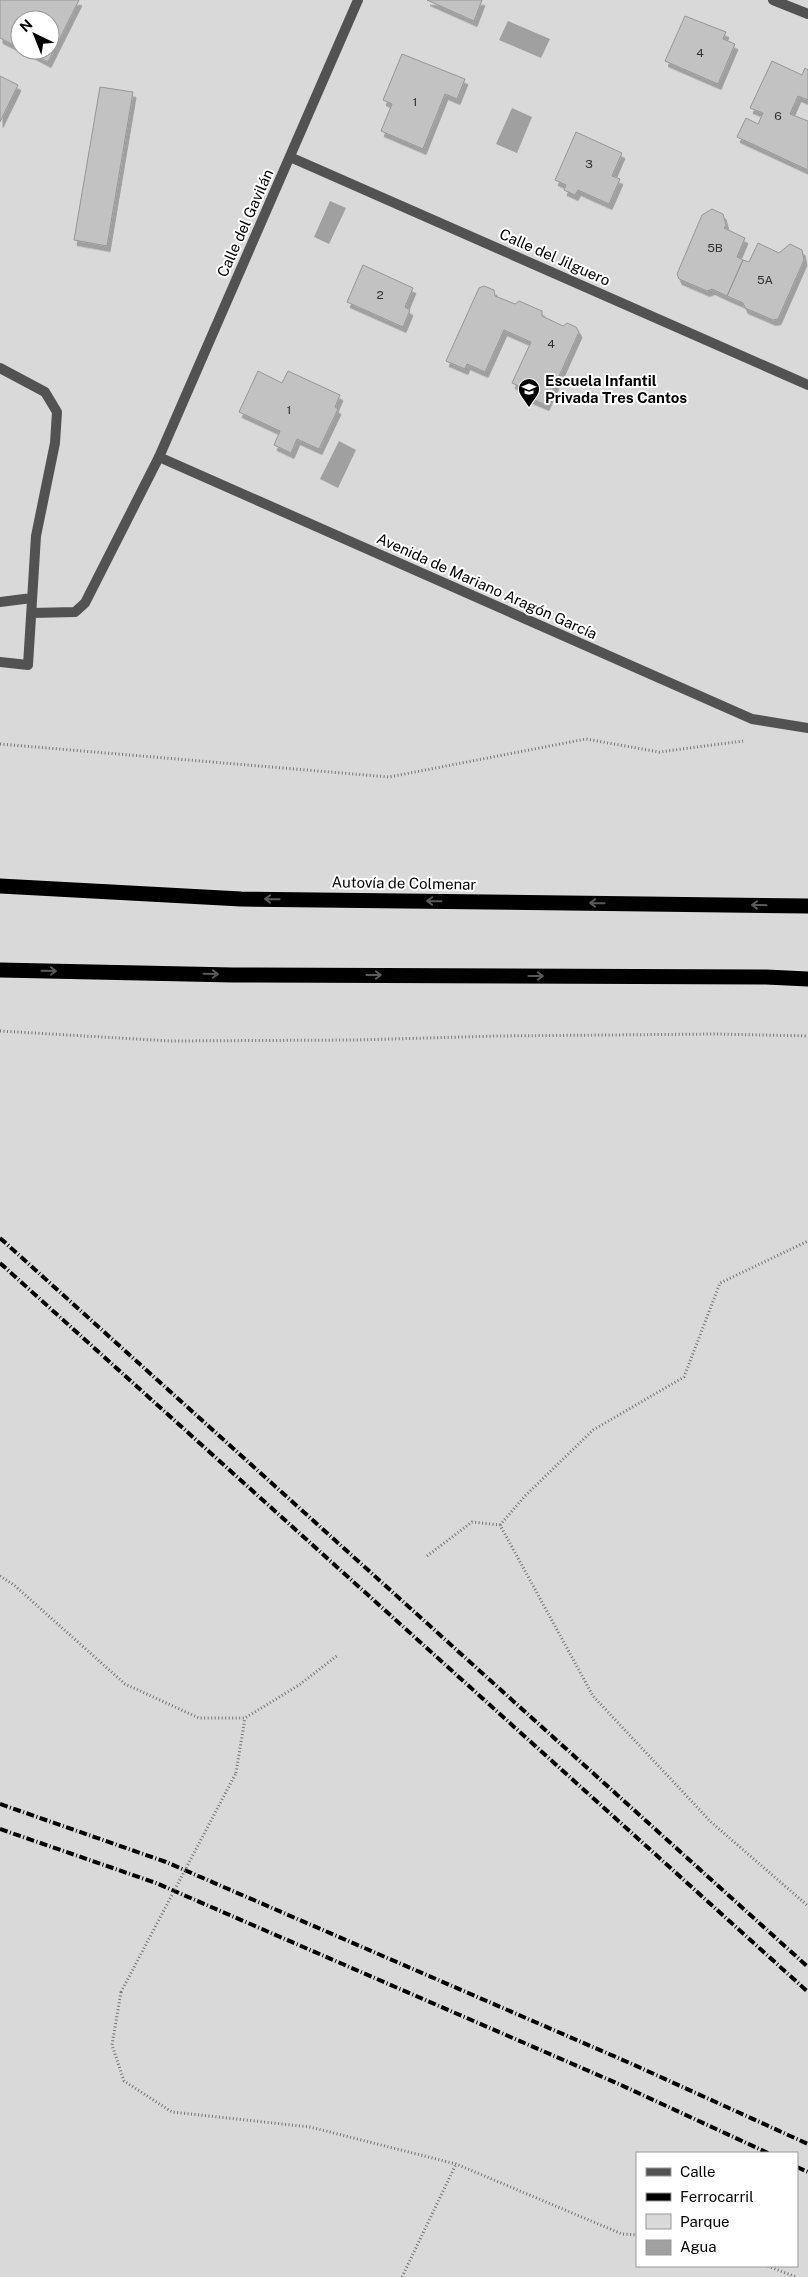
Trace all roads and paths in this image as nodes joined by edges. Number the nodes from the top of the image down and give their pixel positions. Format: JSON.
{"nodes":[{"id":1,"x":358,"y":0,"type":"edge"},
{"id":2,"x":773,"y":0,"type":"edge"},
{"id":3,"x":808,"y":14,"type":"edge"},
{"id":4,"x":290,"y":157,"type":"junction"},
{"id":5,"x":0,"y":368,"type":"edge"},
{"id":6,"x":808,"y":385,"type":"edge"},
{"id":7,"x":159,"y":457,"type":"junction"},
{"id":8,"x":32,"y":598,"type":"junction"},
{"id":9,"x":0,"y":602,"type":"edge"},
{"id":10,"x":32,"y":613,"type":"junction"},
{"id":11,"x":0,"y":662,"type":"edge"},
{"id":12,"x":808,"y":728,"type":"edge"},
{"id":13,"x":752,"y":740,"type":"dead end"},
{"id":14,"x":0,"y":744,"type":"edge"},
{"id":15,"x":0,"y":886,"type":"edge"},
{"id":16,"x":808,"y":906,"type":"edge"},
{"id":17,"x":0,"y":970,"type":"edge"},
{"id":18,"x":808,"y":979,"type":"edge"},
{"id":19,"x":0,"y":1031,"type":"edge"},
{"id":20,"x":808,"y":1036,"type":"edge"},
{"id":21,"x":808,"y":1241,"type":"edge"},
{"id":22,"x":500,"y":1525,"type":"junction"},
{"id":23,"x":426,"y":1556,"type":"dead end"},
{"id":24,"x":0,"y":1576,"type":"edge"},
{"id":25,"x":338,"y":1655,"type":"dead end"},
{"id":26,"x":246,"y":1718,"type":"junction"},
{"id":27,"x":808,"y":1906,"type":"edge"},
{"id":28,"x":456,"y":2164,"type":"junction"},
{"id":29,"x":636,"y":2235,"type":"edge"},
{"id":30,"x":771,"y":2267,"type":"edge"},
{"id":31,"x":402,"y":2277,"type":"edge"},
{"id":32,"x":796,"y":2277,"type":"edge"}],
"edges":[{"from":1,"to":4,"type":"street","name":"Calle del Gavilán"},
{"from":2,"to":3,"type":"street"},
{"from":4,"to":6,"type":"street","name":"Calle del Jilguero"},
{"from":4,"to":7,"type":"street","name":"Calle del Gavilán"},
{"from":5,"to":8,"type":"street"},
{"from":7,"to":10,"type":"street","name":"Calle del Gavilán"},
{"from":7,"to":12,"type":"street","name":"Avenida de Mariano Aragón García"},
{"from":8,"to":9,"type":"street"},
{"from":8,"to":10,"type":"street"},
{"from":10,"to":11,"type":"street"},
{"from":13,"to":14,"type":"path"},
{"from":16,"to":15,"type":"highway","name":"Autovía de Colmenar","one_way":true},
{"from":17,"to":18,"type":"highway","one_way":true},
{"from":19,"to":20,"type":"path"},
{"from":21,"to":22,"type":"path"},
{"from":22,"to":23,"type":"path"},
{"from":22,"to":27,"type":"path"},
{"from":24,"to":26,"type":"path"},
{"from":25,"to":26,"type":"path"},
{"from":26,"to":28,"type":"path","bridge":true},
{"from":28,"to":29,"type":"path"},
{"from":28,"to":31,"type":"path"},
{"from":30,"to":32,"type":"path"}]}
